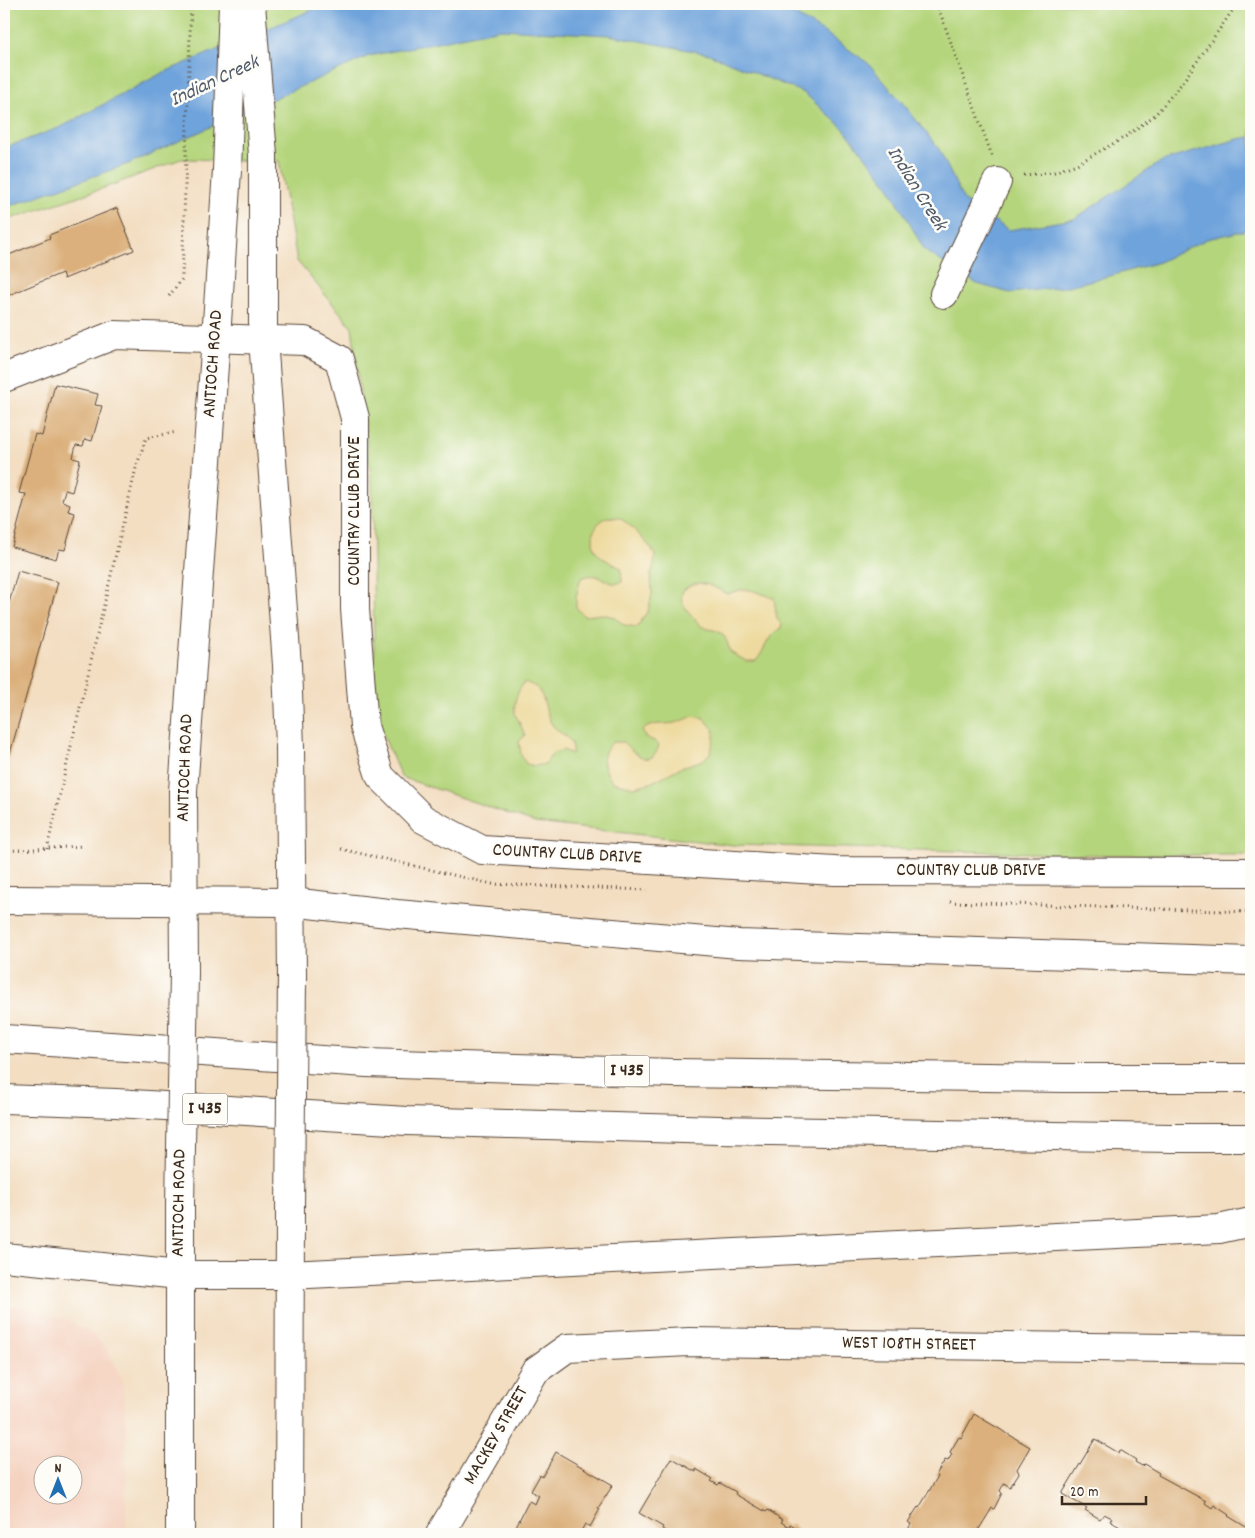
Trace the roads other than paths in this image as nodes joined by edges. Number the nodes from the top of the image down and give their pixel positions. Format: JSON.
{"nodes":[{"id":1,"x":233,"y":4,"type":"edge"},
{"id":2,"x":251,"y":4,"type":"edge"},
{"id":3,"x":1003,"y":173,"type":"road end"},
{"id":4,"x":944,"y":294,"type":"dead end"},
{"id":5,"x":216,"y":338,"type":"junction"},
{"id":6,"x":263,"y":339,"type":"junction"},
{"id":7,"x":4,"y":378,"type":"edge"},
{"id":8,"x":1251,"y":872,"type":"edge"},
{"id":9,"x":4,"y":900,"type":"edge"},
{"id":10,"x":183,"y":901,"type":"junction"},
{"id":11,"x":291,"y":902,"type":"junction"},
{"id":12,"x":1251,"y":961,"type":"edge"},
{"id":13,"x":4,"y":1039,"type":"edge"},
{"id":14,"x":1251,"y":1078,"type":"edge"},
{"id":15,"x":4,"y":1099,"type":"edge"},
{"id":16,"x":1251,"y":1138,"type":"edge"},
{"id":17,"x":1251,"y":1222,"type":"edge"},
{"id":18,"x":4,"y":1257,"type":"edge"},
{"id":19,"x":179,"y":1275,"type":"junction"},
{"id":20,"x":289,"y":1275,"type":"junction"},
{"id":21,"x":567,"y":1348,"type":"joint"},
{"id":22,"x":1251,"y":1349,"type":"edge"},
{"id":23,"x":180,"y":1534,"type":"edge"},
{"id":24,"x":289,"y":1534,"type":"edge"},
{"id":25,"x":440,"y":1534,"type":"edge"}],
"edges":[{"from":1,"to":5,"type":"main road","name":"ANTIOCH ROAD"},
{"from":2,"to":6,"type":"main road"},
{"from":3,"to":4,"type":"main road"},
{"from":5,"to":6,"type":"main road","name":"COUNTRY CLUB DRIVE"},
{"from":5,"to":7,"type":"main road","name":"COUNTRY CLUB DRIVE"},
{"from":5,"to":10,"type":"main road","name":"ANTIOCH ROAD"},
{"from":6,"to":8,"type":"main road","name":"COUNTRY CLUB DRIVE"},
{"from":6,"to":11,"type":"main road"},
{"from":9,"to":10,"type":"main road"},
{"from":10,"to":11,"type":"main road"},
{"from":10,"to":19,"type":"main road","name":"ANTIOCH ROAD","bridge":true},
{"from":11,"to":12,"type":"main road"},
{"from":11,"to":20,"type":"main road","bridge":true},
{"from":13,"to":14,"type":"main road","number":"I 435"},
{"from":15,"to":16,"type":"main road","number":"I 435"},
{"from":17,"to":20,"type":"main road"},
{"from":18,"to":19,"type":"main road"},
{"from":19,"to":20,"type":"main road"},
{"from":19,"to":23,"type":"main road","name":"ANTIOCH ROAD"},
{"from":20,"to":24,"type":"main road"},
{"from":21,"to":22,"type":"main road","name":"WEST 108TH STREET"},
{"from":21,"to":25,"type":"main road","name":"MACKEY STREET"}]}
